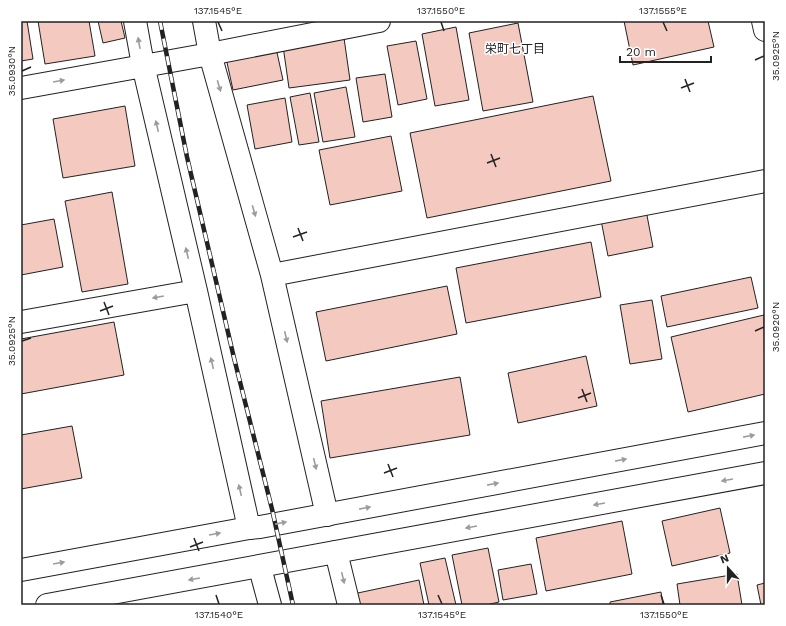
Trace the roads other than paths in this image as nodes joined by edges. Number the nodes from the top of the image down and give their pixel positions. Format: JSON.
{"nodes":[{"id":1,"x":135,"y":21,"type":"edge"},
{"id":2,"x":204,"y":21,"type":"edge"},
{"id":3,"x":379,"y":21,"type":"edge"},
{"id":4,"x":763,"y":21,"type":"edge"},
{"id":5,"x":765,"y":30,"type":"edge"},
{"id":6,"x":210,"y":54,"type":"junction"},
{"id":7,"x":143,"y":65,"type":"junction"},
{"id":8,"x":21,"y":88,"type":"edge"},
{"id":9,"x":765,"y":181,"type":"edge"},
{"id":10,"x":272,"y":276,"type":"junction"},
{"id":11,"x":196,"y":291,"type":"junction"},
{"id":12,"x":21,"y":322,"type":"edge"},
{"id":13,"x":765,"y":432,"type":"edge"},
{"id":14,"x":765,"y":473,"type":"edge"},
{"id":15,"x":327,"y":515,"type":"junction"},
{"id":16,"x":249,"y":528,"type":"junction"},
{"id":17,"x":336,"y":552,"type":"junction"},
{"id":18,"x":260,"y":568,"type":"junction"},
{"id":19,"x":21,"y":570,"type":"edge"},
{"id":20,"x":47,"y":605,"type":"edge"},
{"id":21,"x":270,"y":605,"type":"edge"},
{"id":22,"x":349,"y":605,"type":"edge"}],
"edges":[{"from":7,"to":1,"type":"street","one_way":true},
{"from":2,"to":6,"type":"street"},
{"from":3,"to":6,"type":"street"},
{"from":4,"to":5,"type":"street"},
{"from":6,"to":7,"type":"street"},
{"from":6,"to":10,"type":"street","one_way":true},
{"from":8,"to":7,"type":"street","one_way":true},
{"from":11,"to":7,"type":"street","one_way":true},
{"from":9,"to":10,"type":"street"},
{"from":10,"to":15,"type":"street","one_way":true},
{"from":11,"to":12,"type":"street","one_way":true},
{"from":16,"to":11,"type":"street","one_way":true},
{"from":15,"to":13,"type":"street","one_way":true},
{"from":14,"to":17,"type":"street","one_way":true},
{"from":16,"to":15,"type":"street","one_way":true},
{"from":19,"to":16,"type":"street","one_way":true},
{"from":17,"to":18,"type":"street"},
{"from":17,"to":22,"type":"street","one_way":true},
{"from":18,"to":20,"type":"street","one_way":true},
{"from":18,"to":21,"type":"street"}]}
